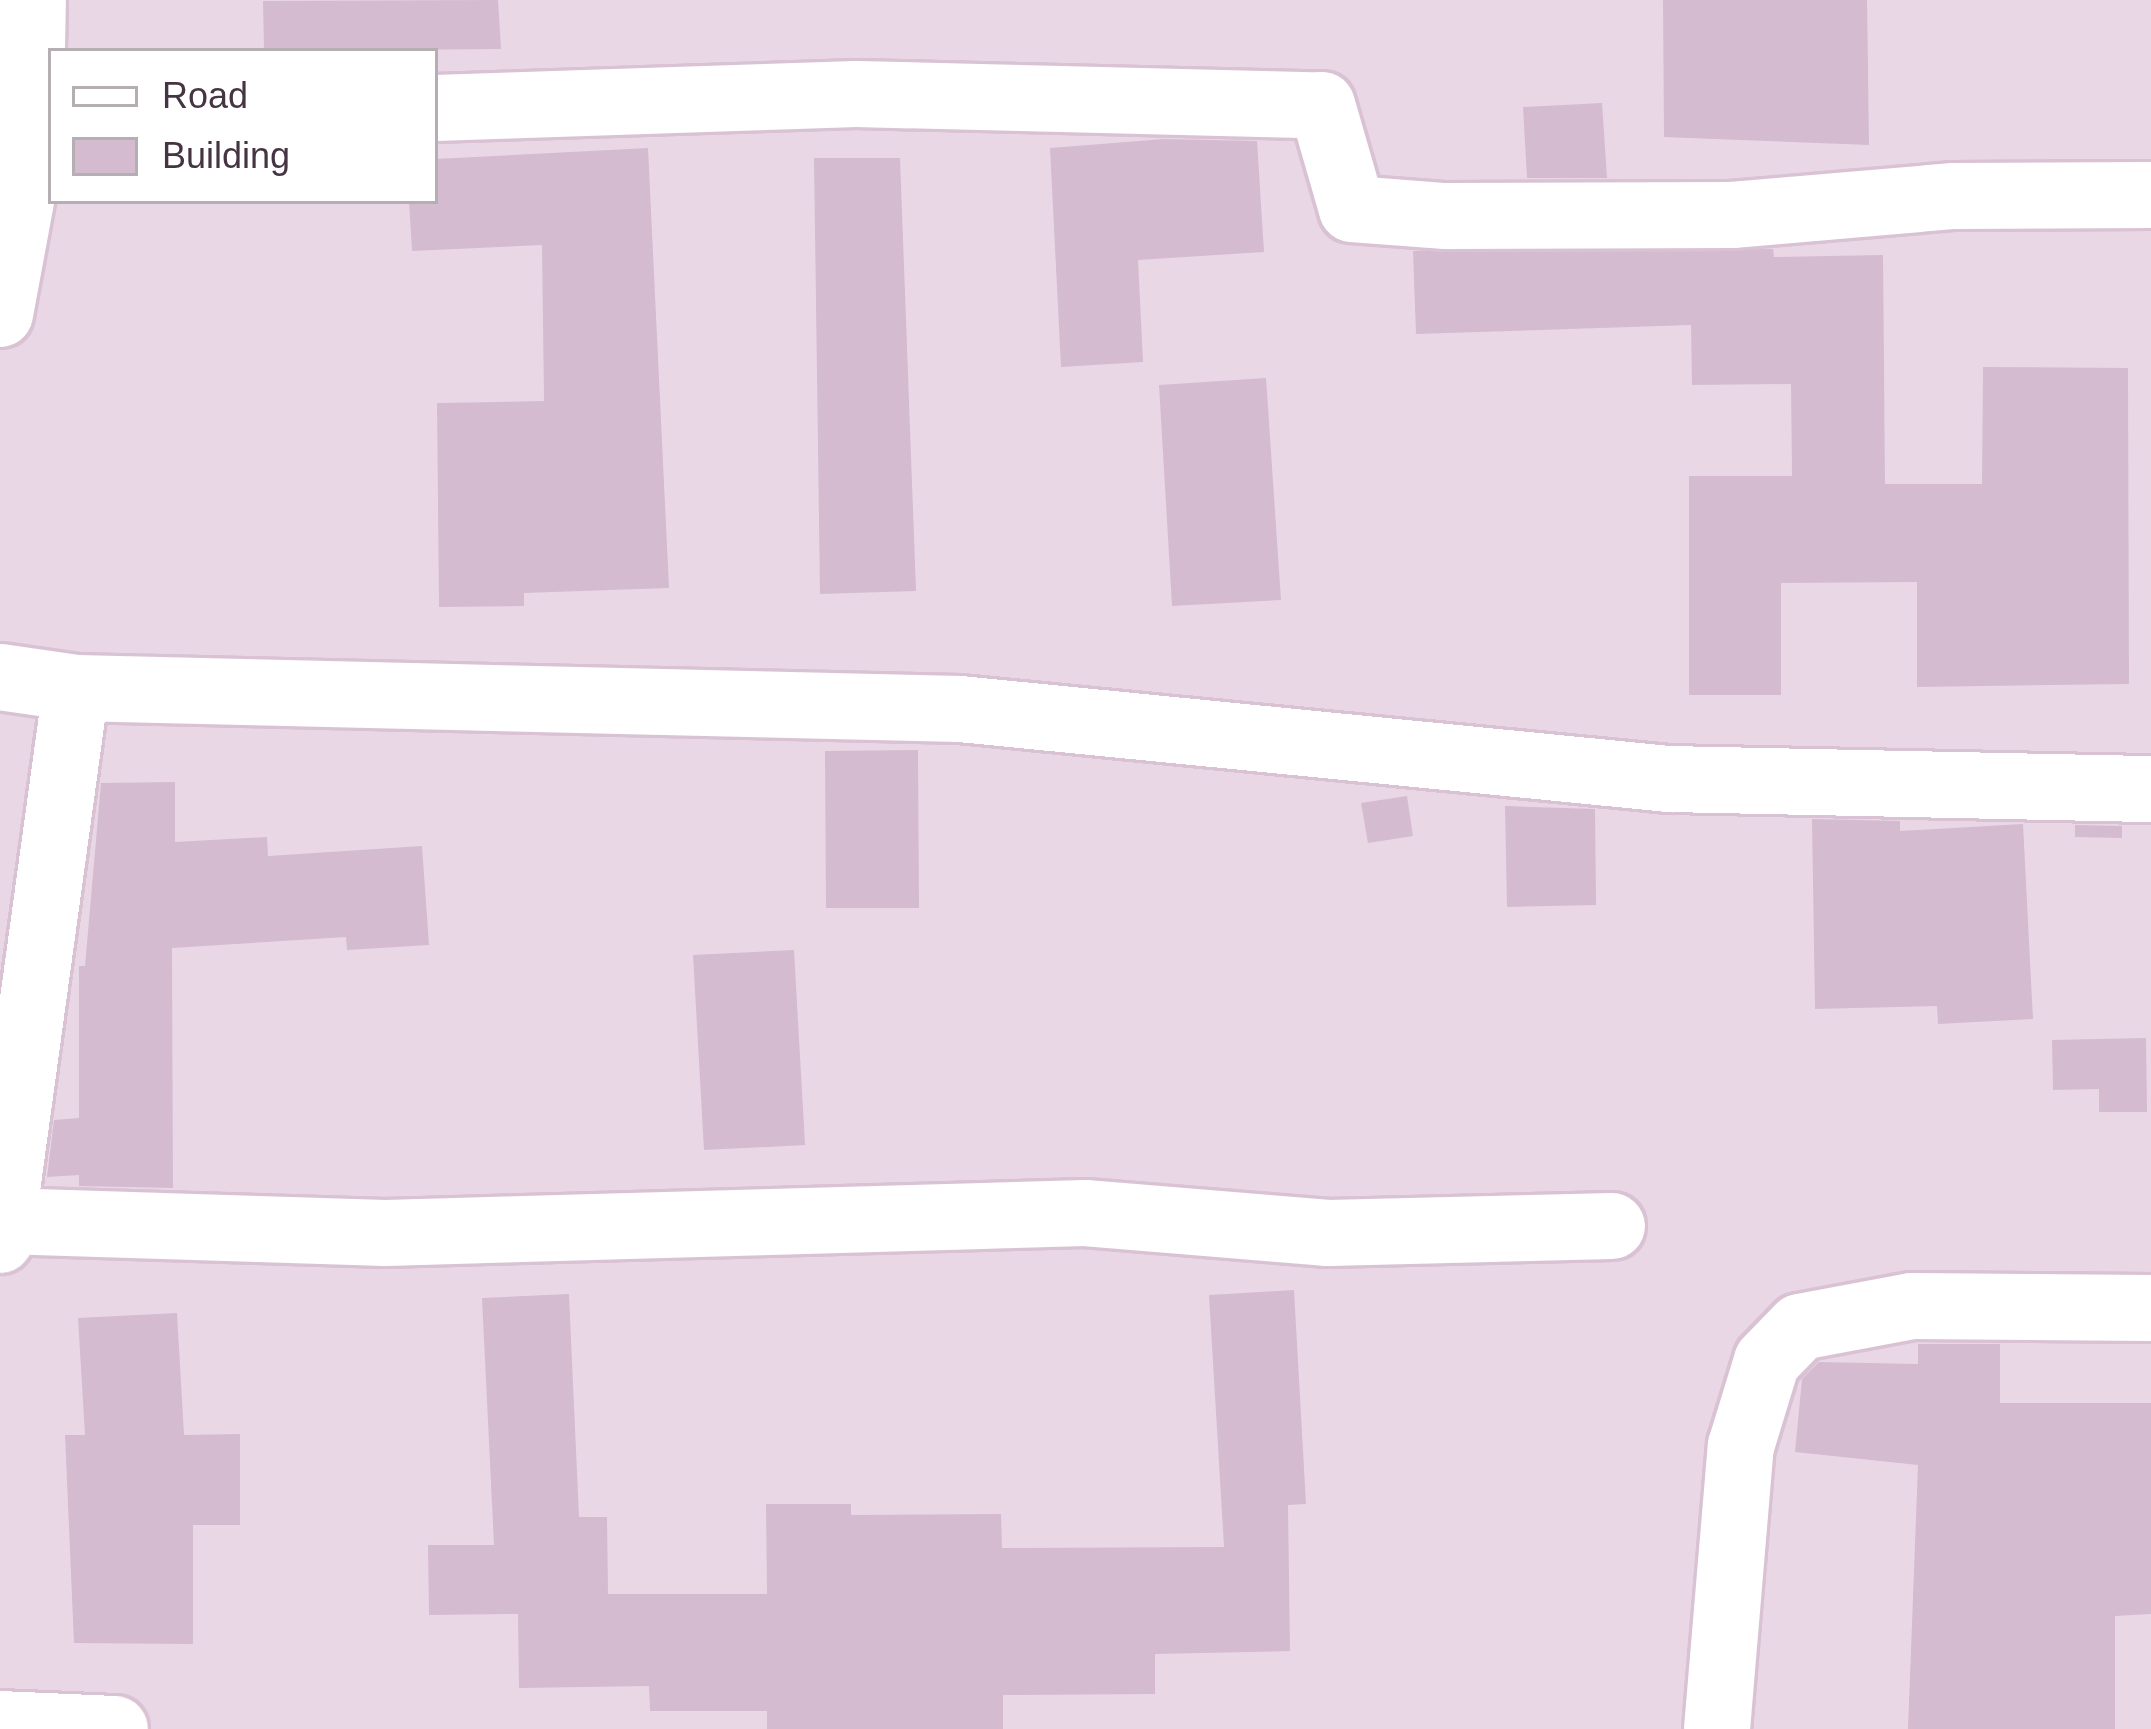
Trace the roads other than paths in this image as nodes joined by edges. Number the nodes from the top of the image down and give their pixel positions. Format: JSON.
{"nodes":[{"id":1,"x":33,"y":0,"type":"edge"},
{"id":2,"x":41,"y":86,"type":"edge"},
{"id":3,"x":438,"y":108,"type":"edge"},
{"id":4,"x":2151,"y":195,"type":"edge"},
{"id":5,"x":0,"y":314,"type":"edge"},
{"id":6,"x":0,"y":677,"type":"edge"},
{"id":7,"x":76,"y":688,"type":"junction"},
{"id":8,"x":2151,"y":789,"type":"edge"},
{"id":9,"x":1612,"y":1226,"type":"dead end"},
{"id":10,"x":2,"y":1230,"type":"edge"},
{"id":11,"x":2151,"y":1308,"type":"edge"},
{"id":12,"x":0,"y":1724,"type":"edge"},
{"id":13,"x":115,"y":1729,"type":"edge"},
{"id":14,"x":1717,"y":1729,"type":"edge"}],
"edges":[{"from":1,"to":2,"type":"street"},
{"from":2,"to":5,"type":"street"},
{"from":3,"to":4,"type":"street"},
{"from":6,"to":7,"type":"street"},
{"from":7,"to":8,"type":"street"},
{"from":7,"to":10,"type":"street"},
{"from":9,"to":10,"type":"street"},
{"from":11,"to":14,"type":"street"},
{"from":12,"to":13,"type":"street"}]}
